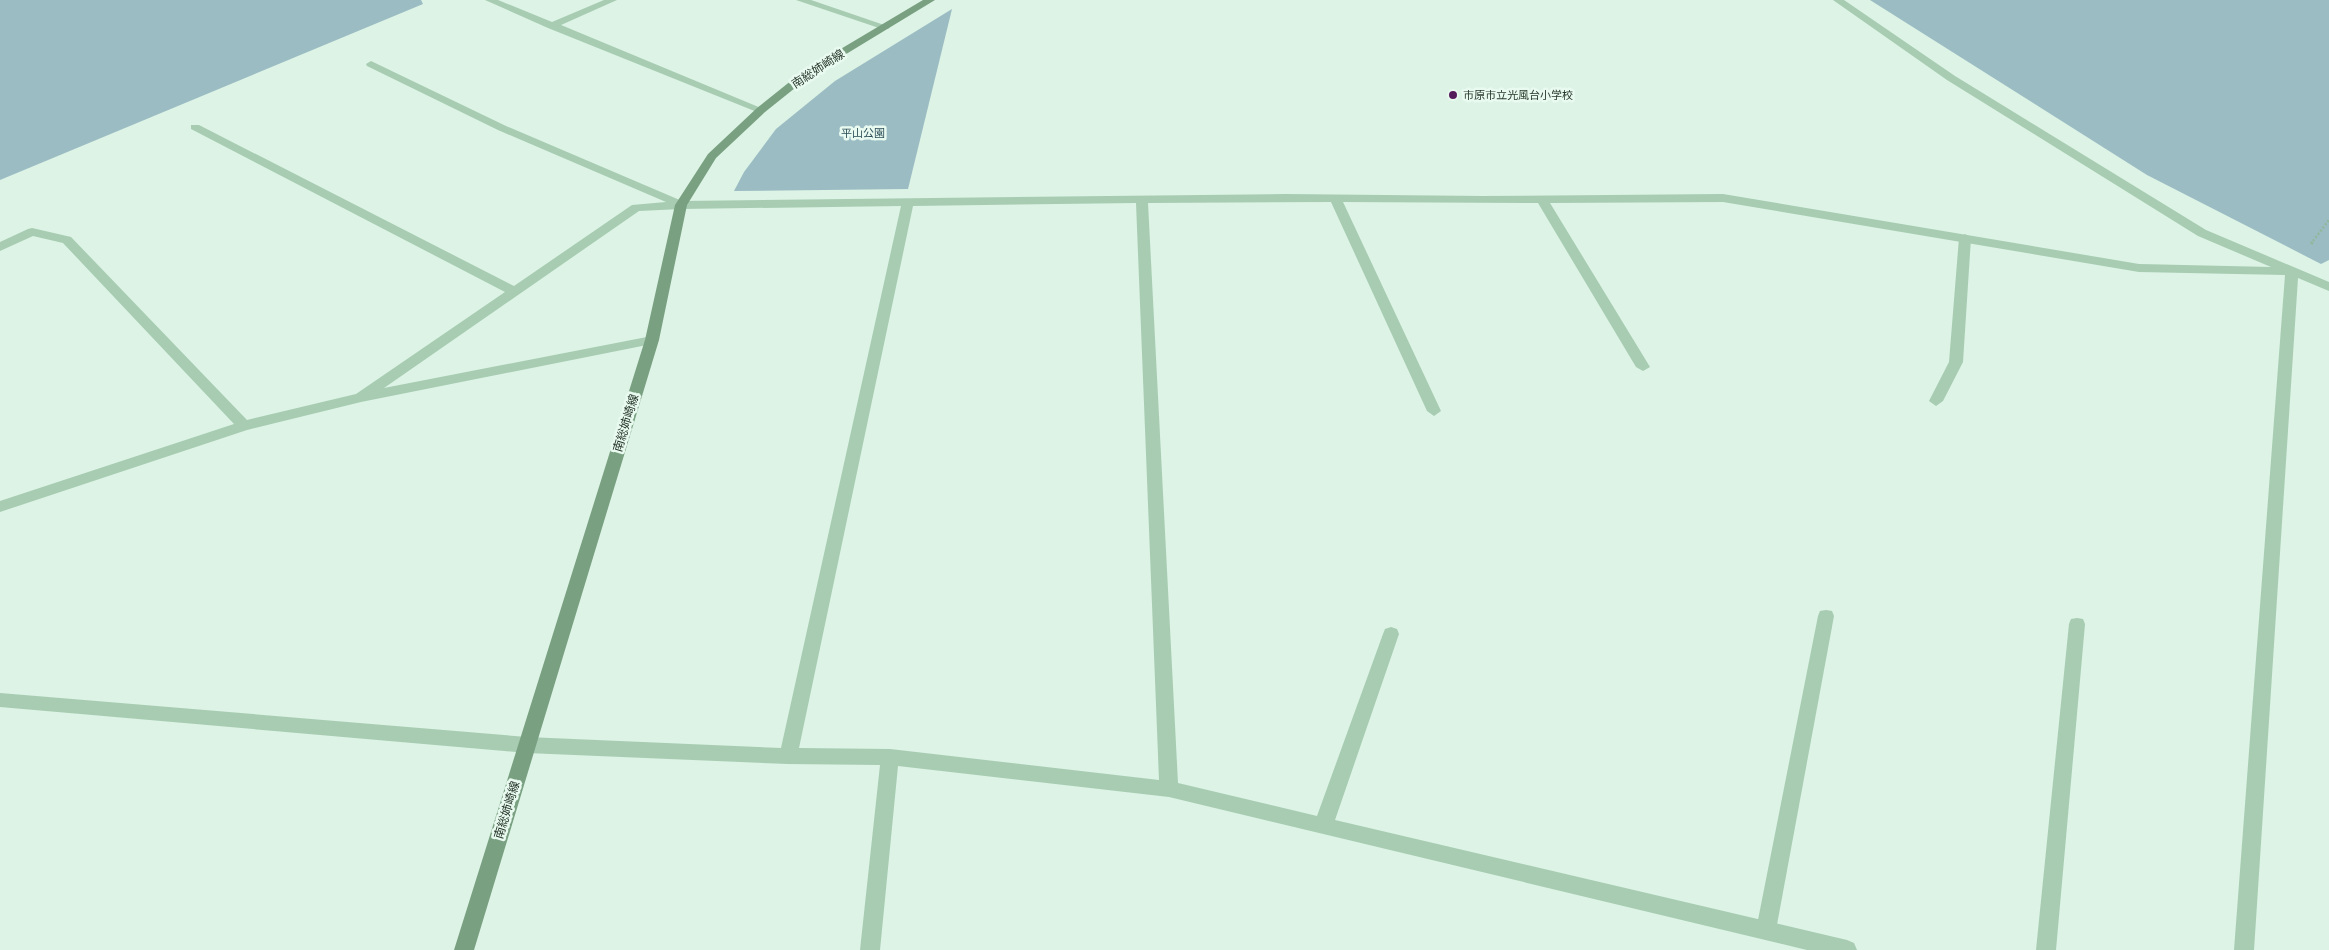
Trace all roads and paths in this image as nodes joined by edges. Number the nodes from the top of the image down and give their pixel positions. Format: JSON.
{"nodes":[{"id":1,"x":490,"y":0,"type":"edge"},
{"id":2,"x":612,"y":0,"type":"edge"},
{"id":3,"x":801,"y":0,"type":"edge"},
{"id":4,"x":930,"y":0,"type":"edge"},
{"id":5,"x":1838,"y":0,"type":"edge"},
{"id":6,"x":551,"y":26,"type":"junction"},
{"id":7,"x":885,"y":27,"type":"junction"},
{"id":8,"x":371,"y":64,"type":"dead end"},
{"id":9,"x":761,"y":110,"type":"junction"},
{"id":10,"x":195,"y":128,"type":"dead end"},
{"id":11,"x":1336,"y":198,"type":"junction"},
{"id":12,"x":1142,"y":199,"type":"junction"},
{"id":13,"x":1542,"y":200,"type":"junction"},
{"id":14,"x":908,"y":202,"type":"junction"},
{"id":15,"x":681,"y":205,"type":"junction"},
{"id":16,"x":1966,"y":238,"type":"junction"},
{"id":17,"x":0,"y":247,"type":"edge"},
{"id":18,"x":2292,"y":271,"type":"junction"},
{"id":19,"x":2329,"y":287,"type":"edge"},
{"id":20,"x":514,"y":291,"type":"junction"},
{"id":21,"x":652,"y":340,"type":"junction"},
{"id":22,"x":1643,"y":366,"type":"dead end"},
{"id":23,"x":361,"y":397,"type":"junction"},
{"id":24,"x":1936,"y":401,"type":"dead end"},
{"id":25,"x":1434,"y":411,"type":"dead end"},
{"id":26,"x":244,"y":426,"type":"junction"},
{"id":27,"x":0,"y":507,"type":"edge"},
{"id":28,"x":1826,"y":616,"type":"dead end"},
{"id":29,"x":2078,"y":624,"type":"dead end"},
{"id":30,"x":1391,"y":634,"type":"dead end"},
{"id":31,"x":0,"y":700,"type":"edge"},
{"id":32,"x":527,"y":745,"type":"junction"},
{"id":33,"x":788,"y":756,"type":"junction"},
{"id":34,"x":890,"y":757,"type":"junction"},
{"id":35,"x":1169,"y":789,"type":"junction"},
{"id":36,"x":1323,"y":826,"type":"junction"},
{"id":37,"x":1766,"y":930,"type":"junction"},
{"id":38,"x":1827,"y":948,"type":"edge"},
{"id":39,"x":464,"y":950,"type":"edge"},
{"id":40,"x":870,"y":950,"type":"edge"},
{"id":41,"x":1847,"y":950,"type":"edge"},
{"id":42,"x":2046,"y":950,"type":"edge"},
{"id":43,"x":2244,"y":950,"type":"edge"}],
"edges":[{"from":1,"to":6,"type":"street"},
{"from":2,"to":6,"type":"street"},
{"from":3,"to":7,"type":"street"},
{"from":4,"to":7,"type":"main road","name":"南総姉崎線"},
{"from":5,"to":18,"type":"street"},
{"from":6,"to":9,"type":"street"},
{"from":7,"to":9,"type":"main road","name":"南総姉崎線"},
{"from":8,"to":15,"type":"street"},
{"from":9,"to":15,"type":"main road","name":"南総姉崎線"},
{"from":10,"to":20,"type":"street"},
{"from":11,"to":12,"type":"street"},
{"from":11,"to":13,"type":"street"},
{"from":11,"to":25,"type":"street"},
{"from":12,"to":14,"type":"street"},
{"from":12,"to":35,"type":"street"},
{"from":13,"to":16,"type":"street"},
{"from":13,"to":22,"type":"street"},
{"from":14,"to":15,"type":"street"},
{"from":14,"to":33,"type":"street"},
{"from":15,"to":20,"type":"street"},
{"from":15,"to":21,"type":"main road","name":"南総姉崎線"},
{"from":16,"to":18,"type":"street"},
{"from":16,"to":24,"type":"street"},
{"from":17,"to":26,"type":"street"},
{"from":18,"to":19,"type":"street"},
{"from":18,"to":43,"type":"street"},
{"from":20,"to":23,"type":"street"},
{"from":21,"to":23,"type":"street"},
{"from":21,"to":32,"type":"main road","name":"南総姉崎線"},
{"from":23,"to":26,"type":"street"},
{"from":26,"to":27,"type":"street"},
{"from":28,"to":37,"type":"street"},
{"from":29,"to":42,"type":"street"},
{"from":30,"to":36,"type":"street"},
{"from":31,"to":32,"type":"street"},
{"from":32,"to":33,"type":"street"},
{"from":32,"to":39,"type":"main road","name":"南総姉崎線"},
{"from":33,"to":34,"type":"street"},
{"from":34,"to":35,"type":"street"},
{"from":34,"to":40,"type":"street"},
{"from":35,"to":36,"type":"street"},
{"from":36,"to":37,"type":"street"},
{"from":37,"to":38,"type":"street"},
{"from":38,"to":41,"type":"street"}]}
